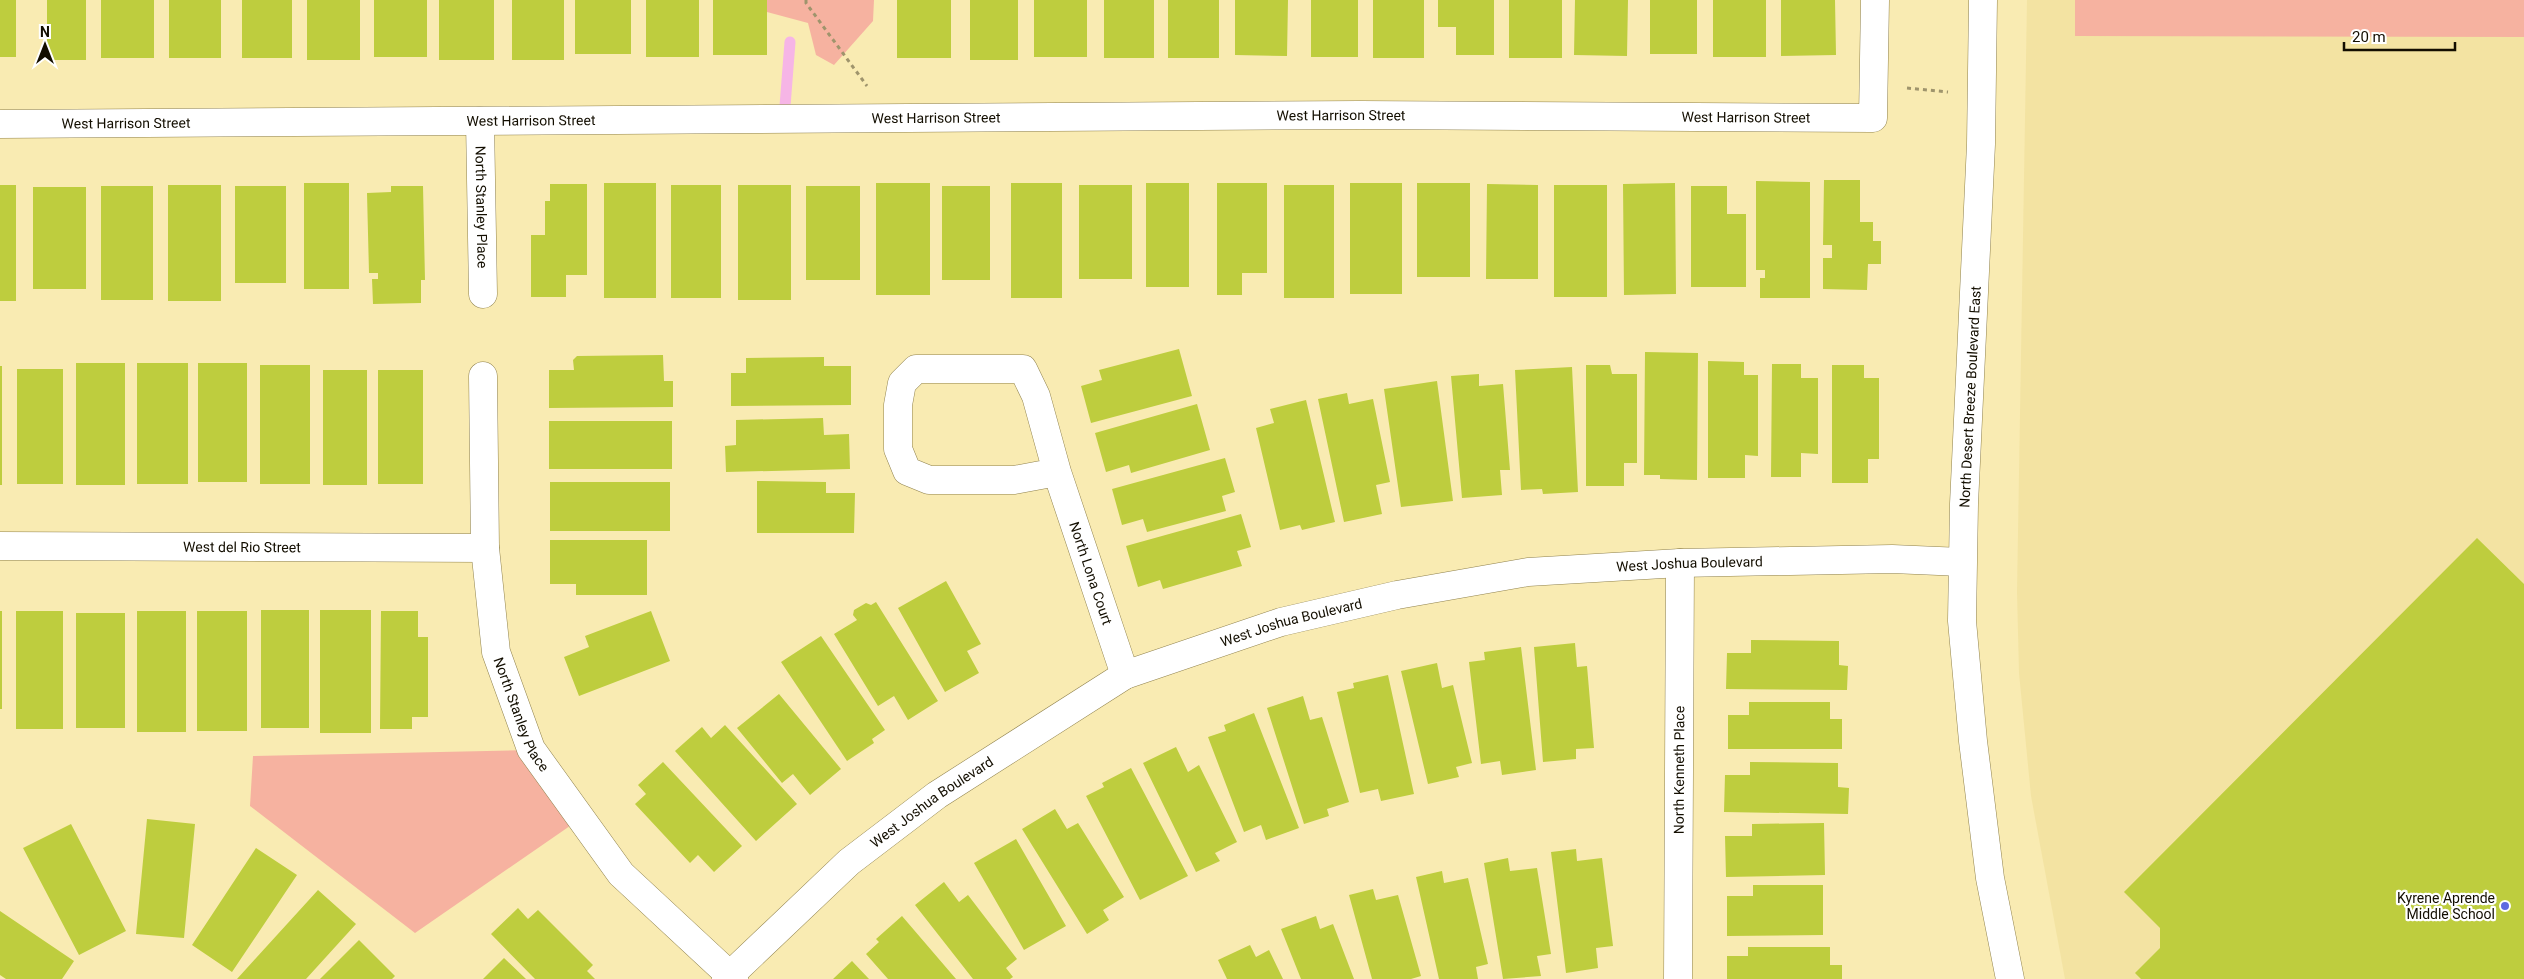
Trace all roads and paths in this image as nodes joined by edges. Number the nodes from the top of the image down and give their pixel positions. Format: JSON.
{"nodes":[{"id":1,"x":806,"y":0,"type":"edge"},
{"id":2,"x":1875,"y":0,"type":"edge"},
{"id":3,"x":1983,"y":0,"type":"edge"},
{"id":4,"x":1874,"y":82,"type":"junction"},
{"id":5,"x":1954,"y":92,"type":"dead end"},
{"id":6,"x":868,"y":118,"type":"junction"},
{"id":7,"x":480,"y":121,"type":"junction"},
{"id":8,"x":0,"y":124,"type":"edge"},
{"id":9,"x":483,"y":294,"type":"dead end"},
{"id":10,"x":483,"y":376,"type":"dead end"},
{"id":11,"x":1057,"y":472,"type":"junction"},
{"id":12,"x":0,"y":546,"type":"edge"},
{"id":13,"x":485,"y":548,"type":"junction"},
{"id":14,"x":1680,"y":562,"type":"junction"},
{"id":15,"x":1962,"y":562,"type":"junction"},
{"id":16,"x":1125,"y":675,"type":"junction"},
{"id":17,"x":730,"y":978,"type":"edge"},
{"id":18,"x":1678,"y":979,"type":"edge"},
{"id":19,"x":2010,"y":979,"type":"edge"}],
"edges":[{"from":1,"to":6,"type":"path"},
{"from":2,"to":4,"type":"street"},
{"from":3,"to":15,"type":"street","name":"North Desert Breeze Boulevard East"},
{"from":4,"to":5,"type":"path"},
{"from":4,"to":6,"type":"street","name":"West Harrison Street"},
{"from":6,"to":7,"type":"street","name":"West Harrison Street"},
{"from":7,"to":8,"type":"street","name":"West Harrison Street"},
{"from":7,"to":9,"type":"street","name":"North Stanley Place"},
{"from":10,"to":13,"type":"street","name":"North Stanley Place"},
{"from":11,"to":11,"type":"street","name":"North Lona Court"},
{"from":11,"to":16,"type":"street","name":"North Lona Court"},
{"from":12,"to":13,"type":"street","name":"West del Rio Street"},
{"from":13,"to":17,"type":"street","name":"North Stanley Place"},
{"from":14,"to":15,"type":"street","name":"West Joshua Boulevard"},
{"from":14,"to":16,"type":"street","name":"West Joshua Boulevard"},
{"from":14,"to":18,"type":"street","name":"North Kenneth Place"},
{"from":15,"to":19,"type":"street","name":"North Desert Breeze Boulevard East"},
{"from":16,"to":17,"type":"street","name":"West Joshua Boulevard"}]}
